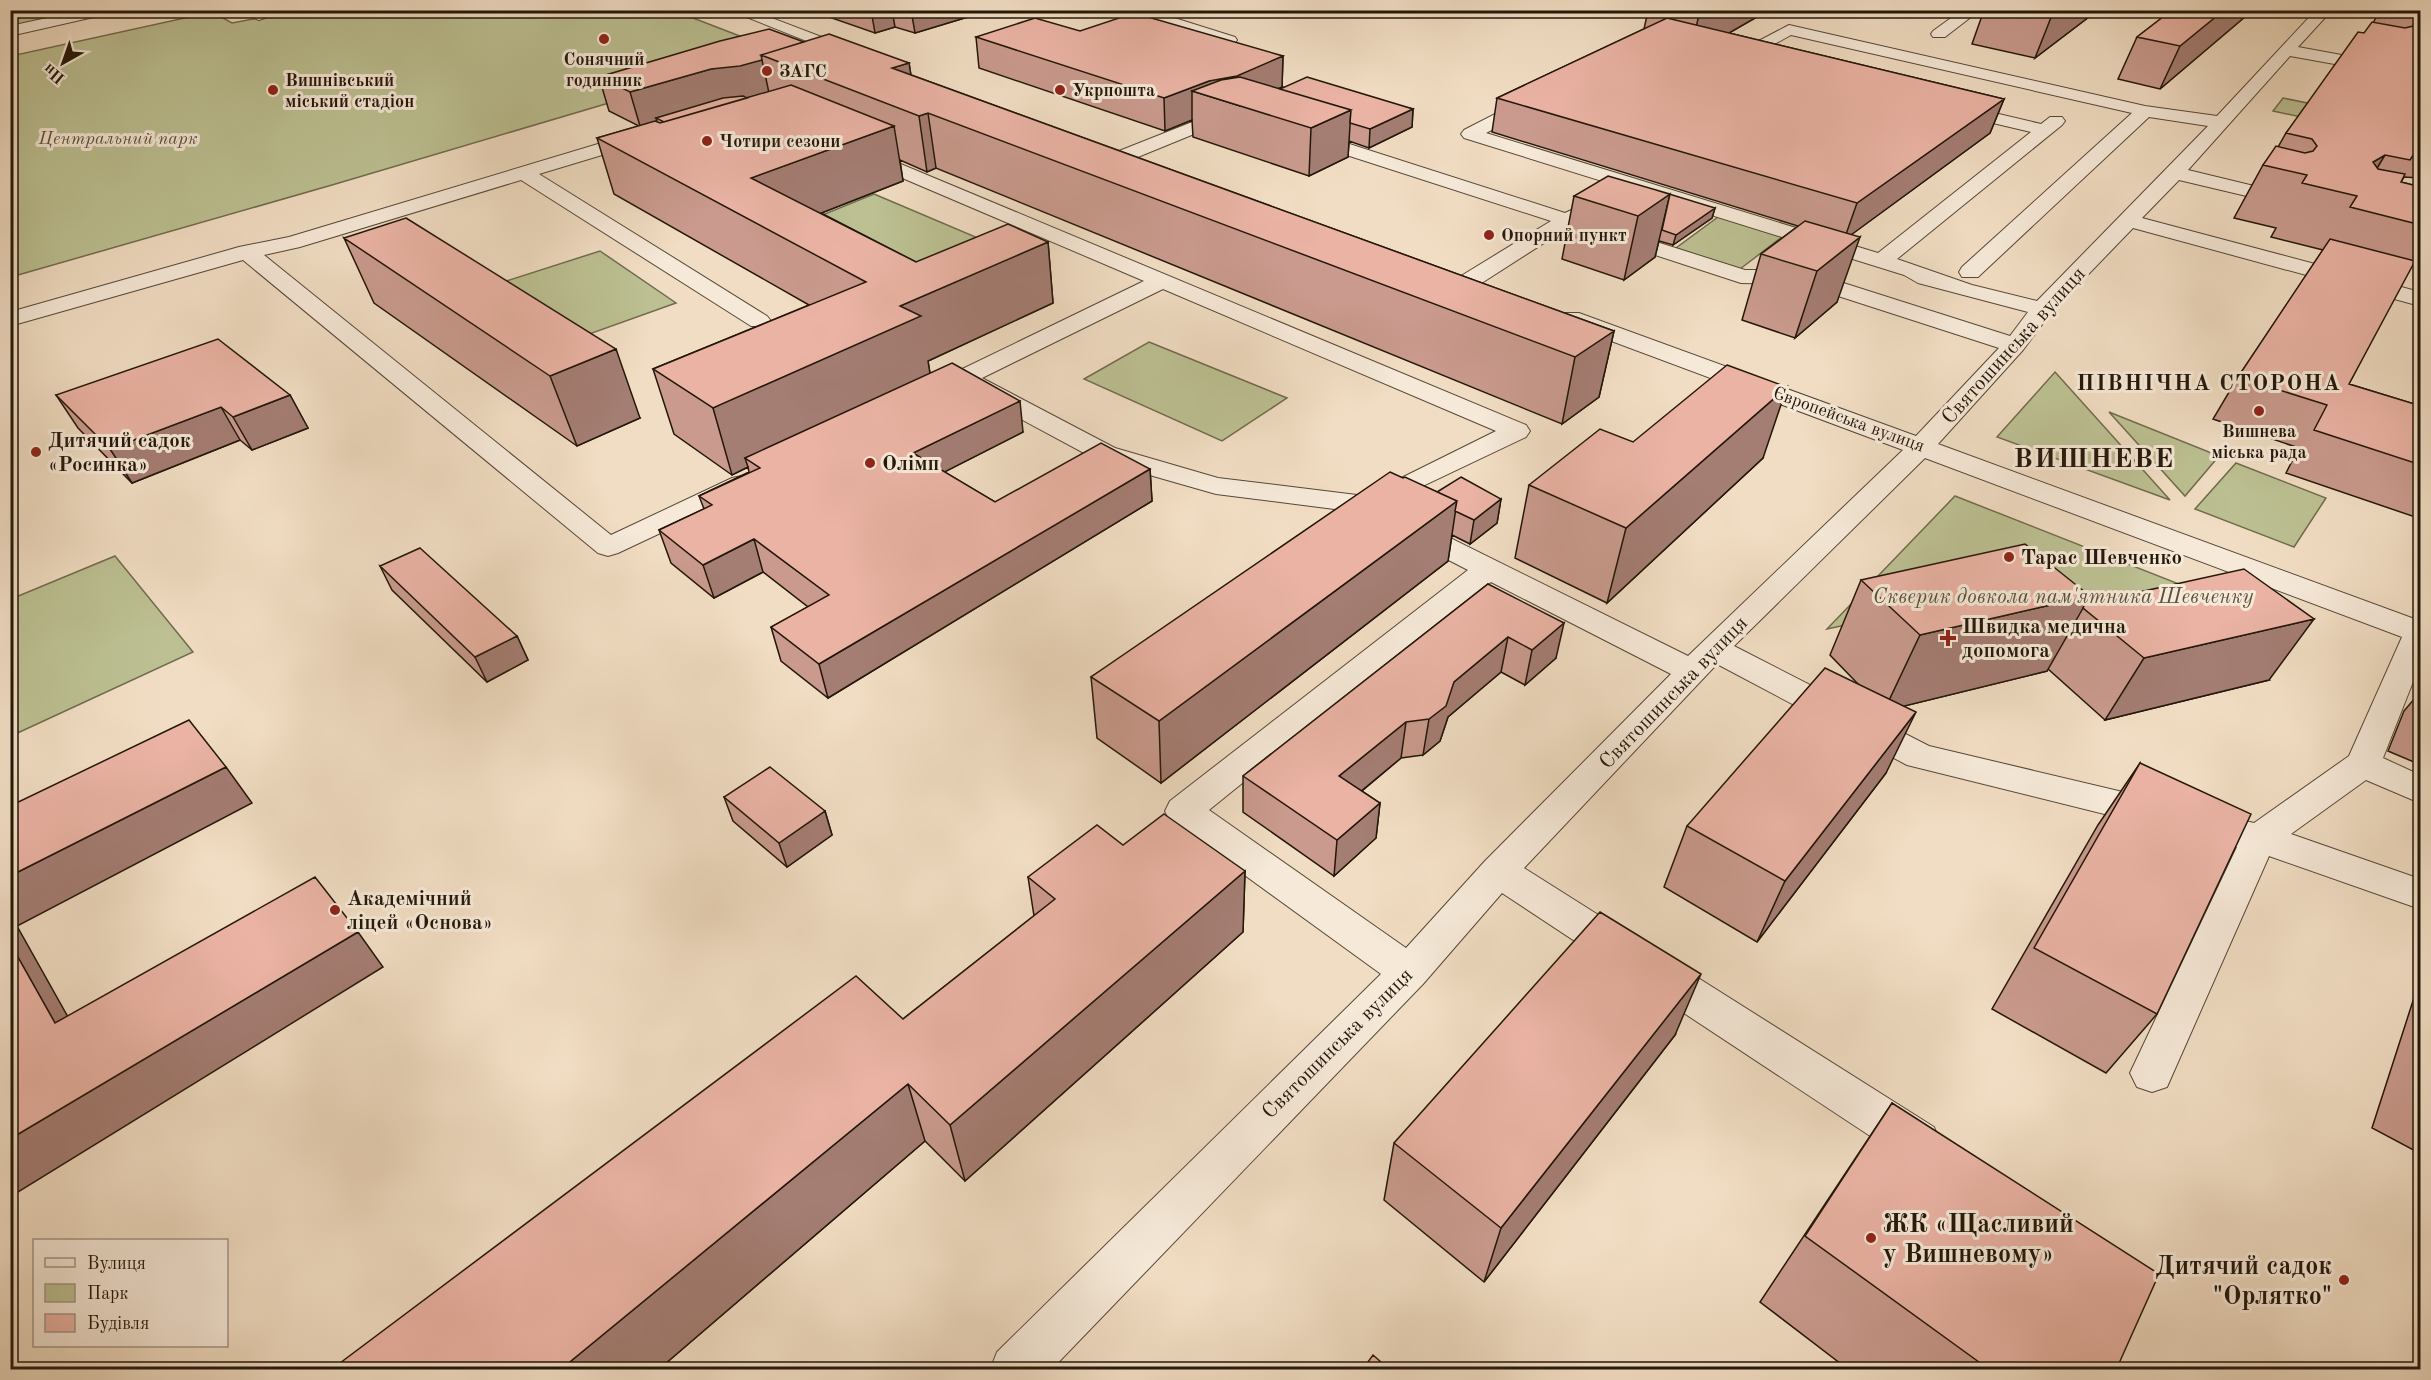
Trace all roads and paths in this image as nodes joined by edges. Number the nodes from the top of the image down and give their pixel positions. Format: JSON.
{"nodes":[{"id":1,"x":107,"y":10,"type":"edge"},
{"id":2,"x":280,"y":10,"type":"edge"},
{"id":3,"x":736,"y":10,"type":"edge"},
{"id":4,"x":789,"y":10,"type":"edge"},
{"id":5,"x":1132,"y":10,"type":"edge"},
{"id":6,"x":2325,"y":10,"type":"edge"},
{"id":7,"x":1968,"y":11,"type":"edge"},
{"id":8,"x":259,"y":15,"type":"dead end"},
{"id":9,"x":758,"y":18,"type":"junction"},
{"id":10,"x":10,"y":31,"type":"edge"},
{"id":11,"x":1939,"y":34,"type":"dead end"},
{"id":12,"x":1229,"y":40,"type":"edge"},
{"id":13,"x":2286,"y":50,"type":"junction"},
{"id":14,"x":1762,"y":62,"type":"edge"},
{"id":15,"x":2379,"y":68,"type":"edge"},
{"id":16,"x":850,"y":74,"type":"edge"},
{"id":17,"x":1554,"y":91,"type":"edge"},
{"id":18,"x":2086,"y":98,"type":"junction"},
{"id":19,"x":1939,"y":105,"type":"edge"},
{"id":20,"x":2145,"y":111,"type":"junction"},
{"id":21,"x":1248,"y":114,"type":"edge"},
{"id":22,"x":2220,"y":122,"type":"junction"},
{"id":23,"x":665,"y":127,"type":"edge"},
{"id":24,"x":1286,"y":129,"type":"edge"},
{"id":25,"x":2044,"y":130,"type":"junction"},
{"id":26,"x":843,"y":146,"type":"edge"},
{"id":27,"x":1104,"y":147,"type":"edge"},
{"id":28,"x":1126,"y":155,"type":"junction"},
{"id":29,"x":1159,"y":167,"type":"edge"},
{"id":30,"x":524,"y":173,"type":"junction"},
{"id":31,"x":2175,"y":173,"type":"junction"},
{"id":32,"x":1610,"y":194,"type":"edge"},
{"id":33,"x":2276,"y":197,"type":"edge"},
{"id":34,"x":1567,"y":220,"type":"junction"},
{"id":35,"x":2130,"y":221,"type":"junction"},
{"id":36,"x":248,"y":252,"type":"junction"},
{"id":37,"x":1881,"y":261,"type":"junction"},
{"id":38,"x":1970,"y":272,"type":"dead end"},
{"id":39,"x":1447,"y":273,"type":"edge"},
{"id":40,"x":1162,"y":281,"type":"junction"},
{"id":41,"x":1469,"y":281,"type":"junction"},
{"id":42,"x":1492,"y":289,"type":"edge"},
{"id":43,"x":2421,"y":299,"type":"edge"},
{"id":44,"x":1547,"y":309,"type":"edge"},
{"id":45,"x":2042,"y":309,"type":"junction"},
{"id":46,"x":10,"y":319,"type":"edge"},
{"id":47,"x":759,"y":321,"type":"dead end"},
{"id":48,"x":2015,"y":345,"type":"junction"},
{"id":49,"x":1922,"y":446,"type":"junction"},
{"id":50,"x":759,"y":476,"type":"edge"},
{"id":51,"x":1382,"y":514,"type":"junction"},
{"id":52,"x":1490,"y":568,"type":"junction"},
{"id":53,"x":2421,"y":632,"type":"edge"},
{"id":54,"x":1702,"y":660,"type":"junction"},
{"id":55,"x":2363,"y":764,"type":"junction"},
{"id":56,"x":2421,"y":790,"type":"edge"},
{"id":57,"x":2259,"y":838,"type":"junction"},
{"id":58,"x":1498,"y":871,"type":"junction"},
{"id":59,"x":2421,"y":894,"type":"edge"},
{"id":60,"x":1409,"y":972,"type":"junction"},
{"id":61,"x":2152,"y":1073,"type":"dead end"},
{"id":62,"x":1946,"y":1160,"type":"edge"},
{"id":63,"x":1015,"y":1370,"type":"edge"}],
"edges":[{"from":1,"to":10,"type":"street"},
{"from":2,"to":8,"type":"street"},
{"from":3,"to":9,"type":"street"},
{"from":4,"to":9,"type":"street"},
{"from":5,"to":12,"type":"street"},
{"from":6,"to":13,"type":"street","name":"Святошинська вулиця"},
{"from":7,"to":11,"type":"street"},
{"from":9,"to":16,"type":"street"},
{"from":13,"to":15,"type":"street"},
{"from":13,"to":22,"type":"street","name":"Святошинська вулиця"},
{"from":14,"to":18,"type":"street"},
{"from":17,"to":37,"type":"street"},
{"from":18,"to":20,"type":"street"},
{"from":18,"to":25,"type":"street"},
{"from":19,"to":25,"type":"street"},
{"from":20,"to":22,"type":"street"},
{"from":20,"to":38,"type":"street"},
{"from":21,"to":28,"type":"street"},
{"from":22,"to":31,"type":"street","name":"Святошинська вулиця"},
{"from":23,"to":30,"type":"street"},
{"from":24,"to":34,"type":"street"},
{"from":25,"to":37,"type":"street"},
{"from":26,"to":40,"type":"street"},
{"from":27,"to":28,"type":"street"},
{"from":28,"to":29,"type":"street"},
{"from":30,"to":36,"type":"street"},
{"from":30,"to":47,"type":"street"},
{"from":31,"to":33,"type":"street"},
{"from":31,"to":35,"type":"street","name":"Святошинська вулиця"},
{"from":32,"to":34,"type":"street"},
{"from":34,"to":41,"type":"street"},
{"from":34,"to":48,"type":"street"},
{"from":35,"to":43,"type":"street"},
{"from":35,"to":45,"type":"street","name":"Святошинська вулиця"},
{"from":36,"to":46,"type":"street"},
{"from":36,"to":50,"type":"street"},
{"from":37,"to":45,"type":"street"},
{"from":39,"to":41,"type":"street"},
{"from":40,"to":51,"type":"street"},
{"from":40,"to":51,"type":"street"},
{"from":41,"to":42,"type":"street"},
{"from":44,"to":49,"type":"street","name":"Європейська вулиця"},
{"from":45,"to":48,"type":"street","name":"Святошинська вулиця"},
{"from":48,"to":49,"type":"street","name":"Святошинська вулиця"},
{"from":49,"to":53,"type":"street","name":"Європейська вулиця"},
{"from":49,"to":54,"type":"street","name":"Святошинська вулиця"},
{"from":51,"to":52,"type":"street"},
{"from":52,"to":54,"type":"street"},
{"from":52,"to":60,"type":"street"},
{"from":53,"to":55,"type":"street"},
{"from":54,"to":57,"type":"street"},
{"from":54,"to":58,"type":"street","name":"Святошинська вулиця"},
{"from":55,"to":56,"type":"street"},
{"from":55,"to":57,"type":"street"},
{"from":57,"to":59,"type":"street"},
{"from":57,"to":61,"type":"street"},
{"from":58,"to":60,"type":"street","name":"Святошинська вулиця"},
{"from":58,"to":62,"type":"street"},
{"from":60,"to":63,"type":"street","name":"Святошинська вулиця"}]}
